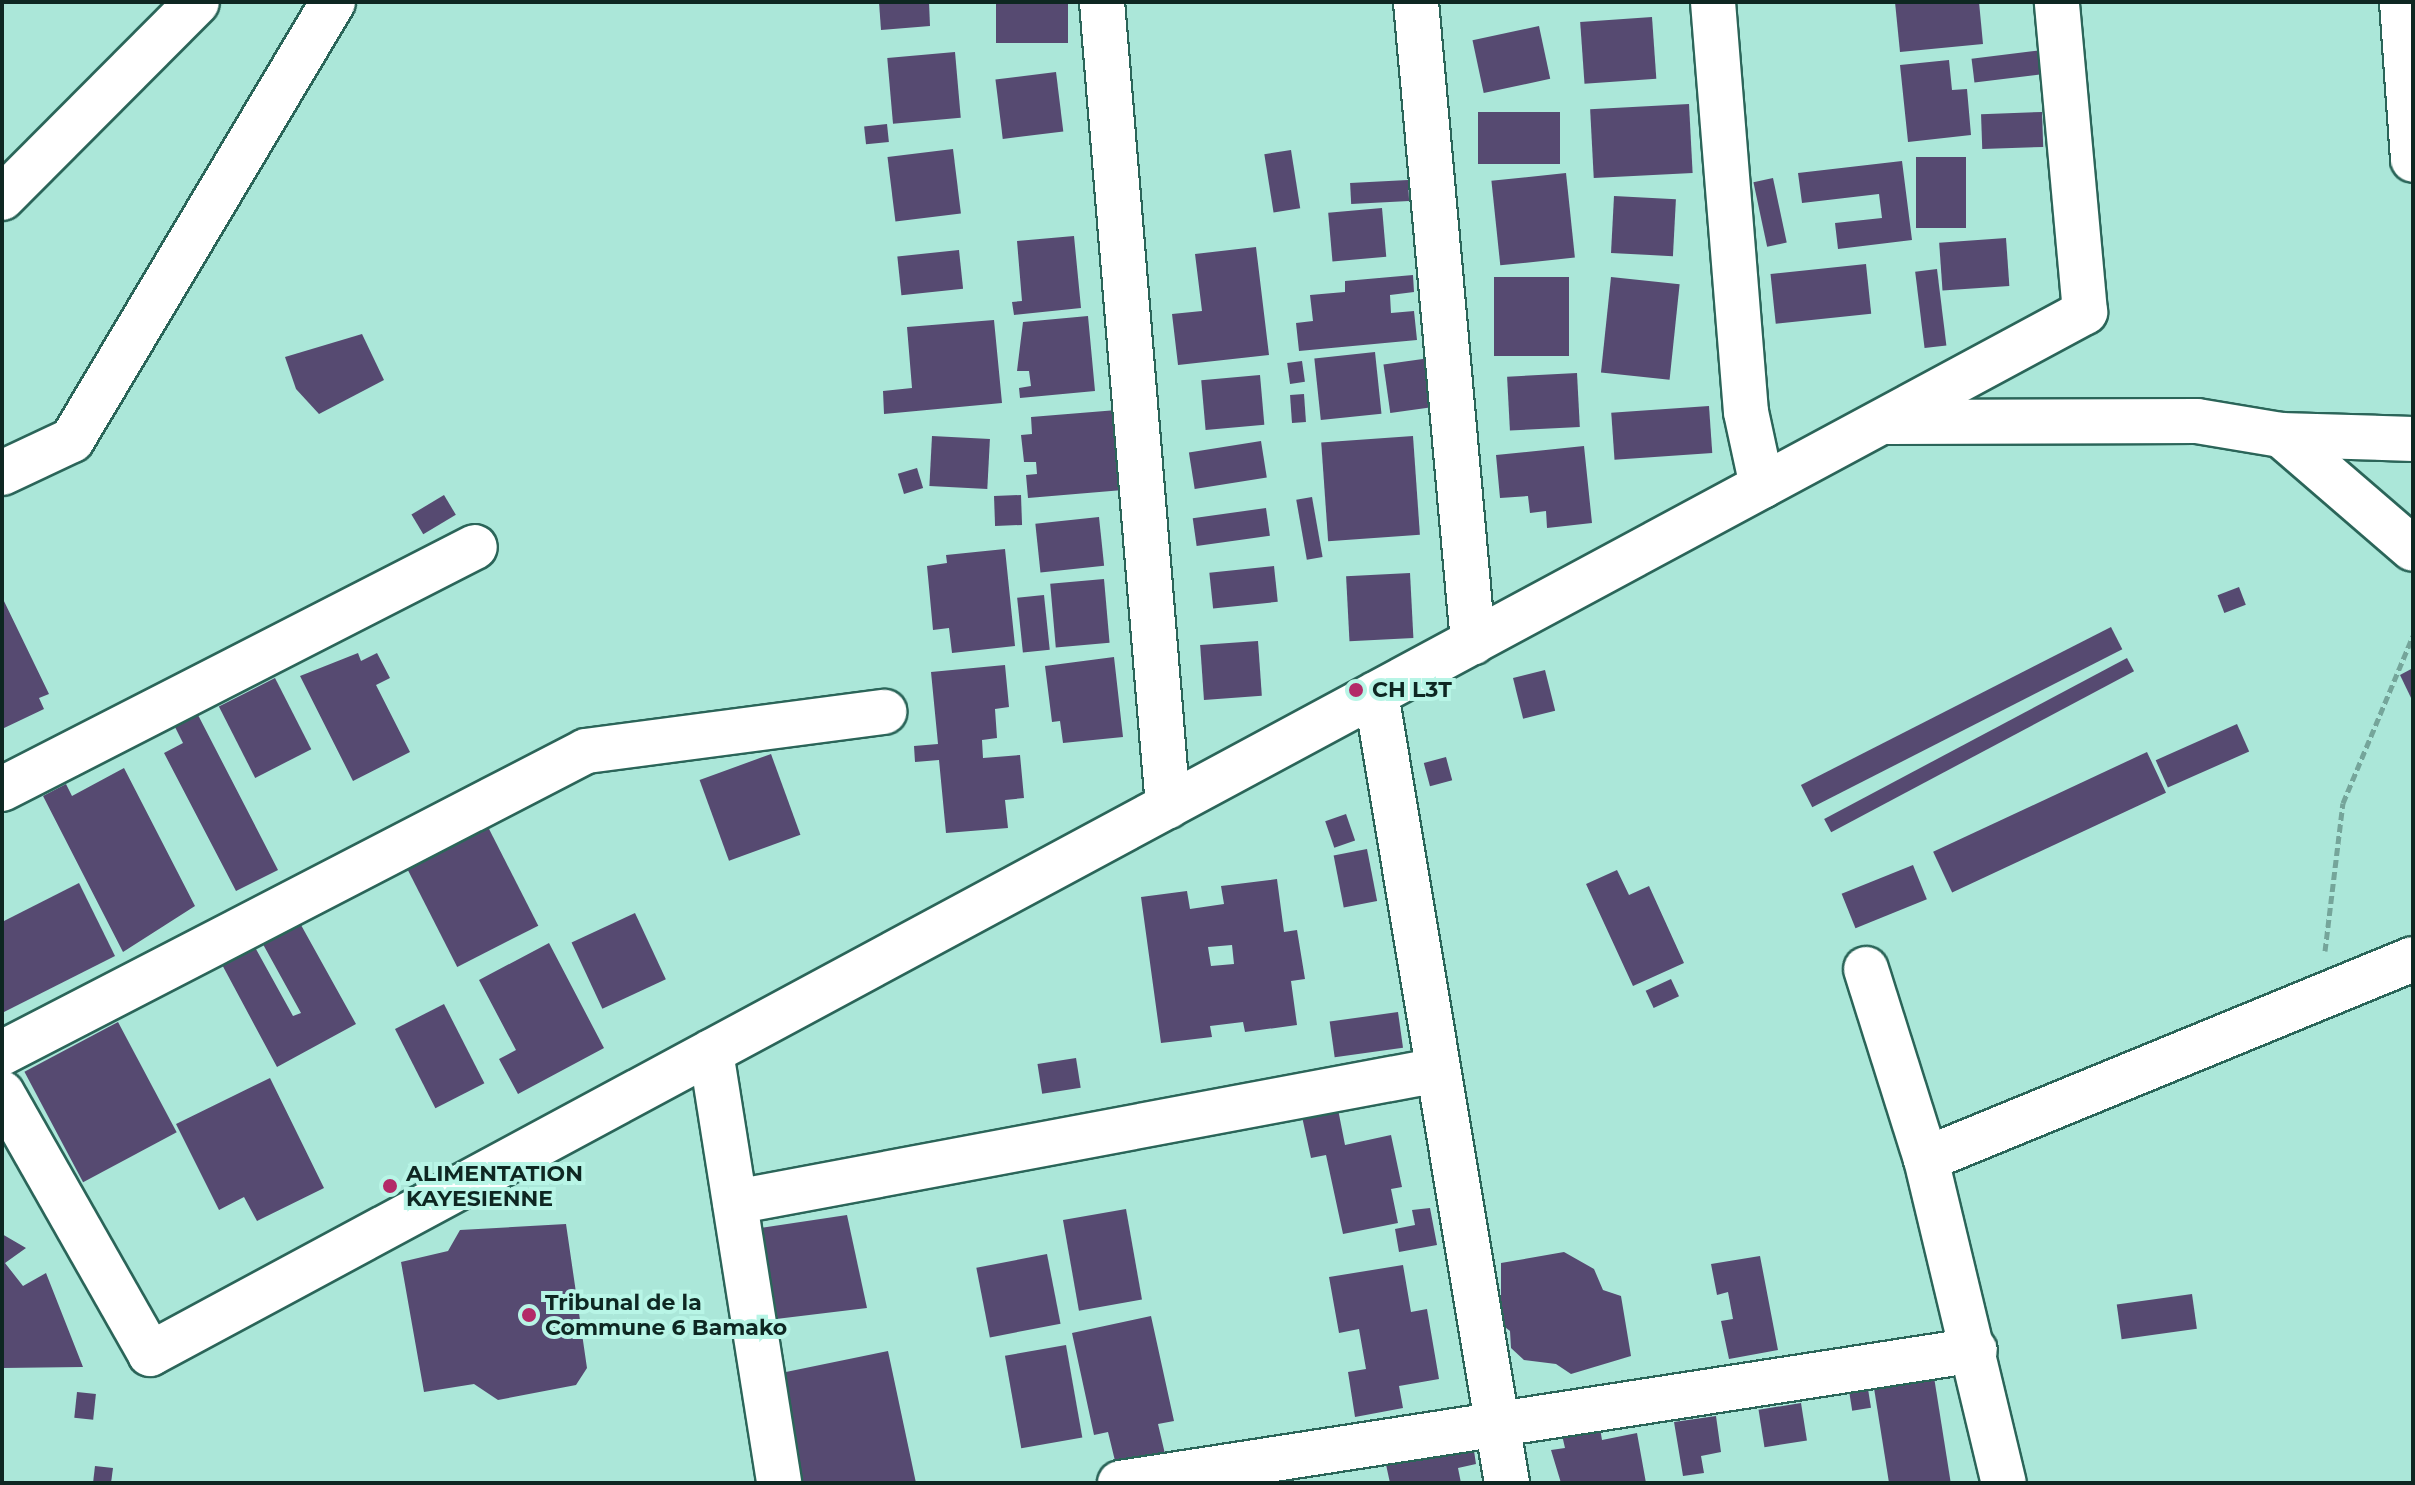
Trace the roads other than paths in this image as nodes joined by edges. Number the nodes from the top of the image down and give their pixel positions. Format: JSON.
{"nodes":[{"id":1,"x":197,"y":2,"type":"edge"},
{"id":2,"x":333,"y":2,"type":"edge"},
{"id":3,"x":1102,"y":2,"type":"edge"},
{"id":4,"x":1416,"y":2,"type":"edge"},
{"id":5,"x":1713,"y":2,"type":"edge"},
{"id":6,"x":2057,"y":2,"type":"edge"},
{"id":7,"x":2402,"y":2,"type":"edge"},
{"id":8,"x":2413,"y":160,"type":"edge"},
{"id":9,"x":2,"y":198,"type":"edge"},
{"id":10,"x":1882,"y":422,"type":"junction"},
{"id":11,"x":2281,"y":435,"type":"junction"},
{"id":12,"x":2413,"y":439,"type":"edge"},
{"id":13,"x":2,"y":473,"type":"edge"},
{"id":14,"x":1762,"y":486,"type":"junction"},
{"id":15,"x":475,"y":547,"type":"dead end"},
{"id":16,"x":2413,"y":549,"type":"edge"},
{"id":17,"x":1473,"y":642,"type":"junction"},
{"id":18,"x":1376,"y":694,"type":"junction"},
{"id":19,"x":884,"y":712,"type":"dead end"},
{"id":20,"x":2,"y":789,"type":"edge"},
{"id":21,"x":1168,"y":806,"type":"junction"},
{"id":22,"x":2413,"y":959,"type":"edge"},
{"id":23,"x":1866,"y":969,"type":"dead end"},
{"id":24,"x":711,"y":1052,"type":"junction"},
{"id":25,"x":2,"y":1053,"type":"edge"},
{"id":26,"x":1438,"y":1070,"type":"junction"},
{"id":27,"x":2,"y":1093,"type":"edge"},
{"id":28,"x":1926,"y":1159,"type":"junction"},
{"id":29,"x":735,"y":1202,"type":"junction"},
{"id":30,"x":1975,"y":1350,"type":"junction"},
{"id":31,"x":1497,"y":1424,"type":"junction"},
{"id":32,"x":779,"y":1483,"type":"edge"},
{"id":33,"x":1120,"y":1483,"type":"edge"},
{"id":34,"x":1507,"y":1483,"type":"edge"},
{"id":35,"x":2004,"y":1483,"type":"edge"}],
"edges":[{"from":1,"to":9,"type":"street"},
{"from":2,"to":13,"type":"street"},
{"from":3,"to":21,"type":"street"},
{"from":4,"to":17,"type":"street"},
{"from":5,"to":14,"type":"street"},
{"from":6,"to":10,"type":"street"},
{"from":7,"to":8,"type":"street"},
{"from":10,"to":11,"type":"street"},
{"from":10,"to":14,"type":"street"},
{"from":11,"to":12,"type":"street"},
{"from":11,"to":16,"type":"street"},
{"from":14,"to":17,"type":"street"},
{"from":15,"to":20,"type":"street"},
{"from":17,"to":18,"type":"street"},
{"from":18,"to":21,"type":"street"},
{"from":18,"to":26,"type":"street"},
{"from":19,"to":25,"type":"street"},
{"from":21,"to":24,"type":"street"},
{"from":22,"to":28,"type":"street"},
{"from":23,"to":28,"type":"street"},
{"from":24,"to":27,"type":"street"},
{"from":24,"to":29,"type":"street"},
{"from":26,"to":29,"type":"street"},
{"from":26,"to":31,"type":"street"},
{"from":28,"to":30,"type":"street"},
{"from":29,"to":32,"type":"street"},
{"from":30,"to":31,"type":"street"},
{"from":30,"to":35,"type":"street"},
{"from":31,"to":33,"type":"street"},
{"from":31,"to":34,"type":"street"}]}
